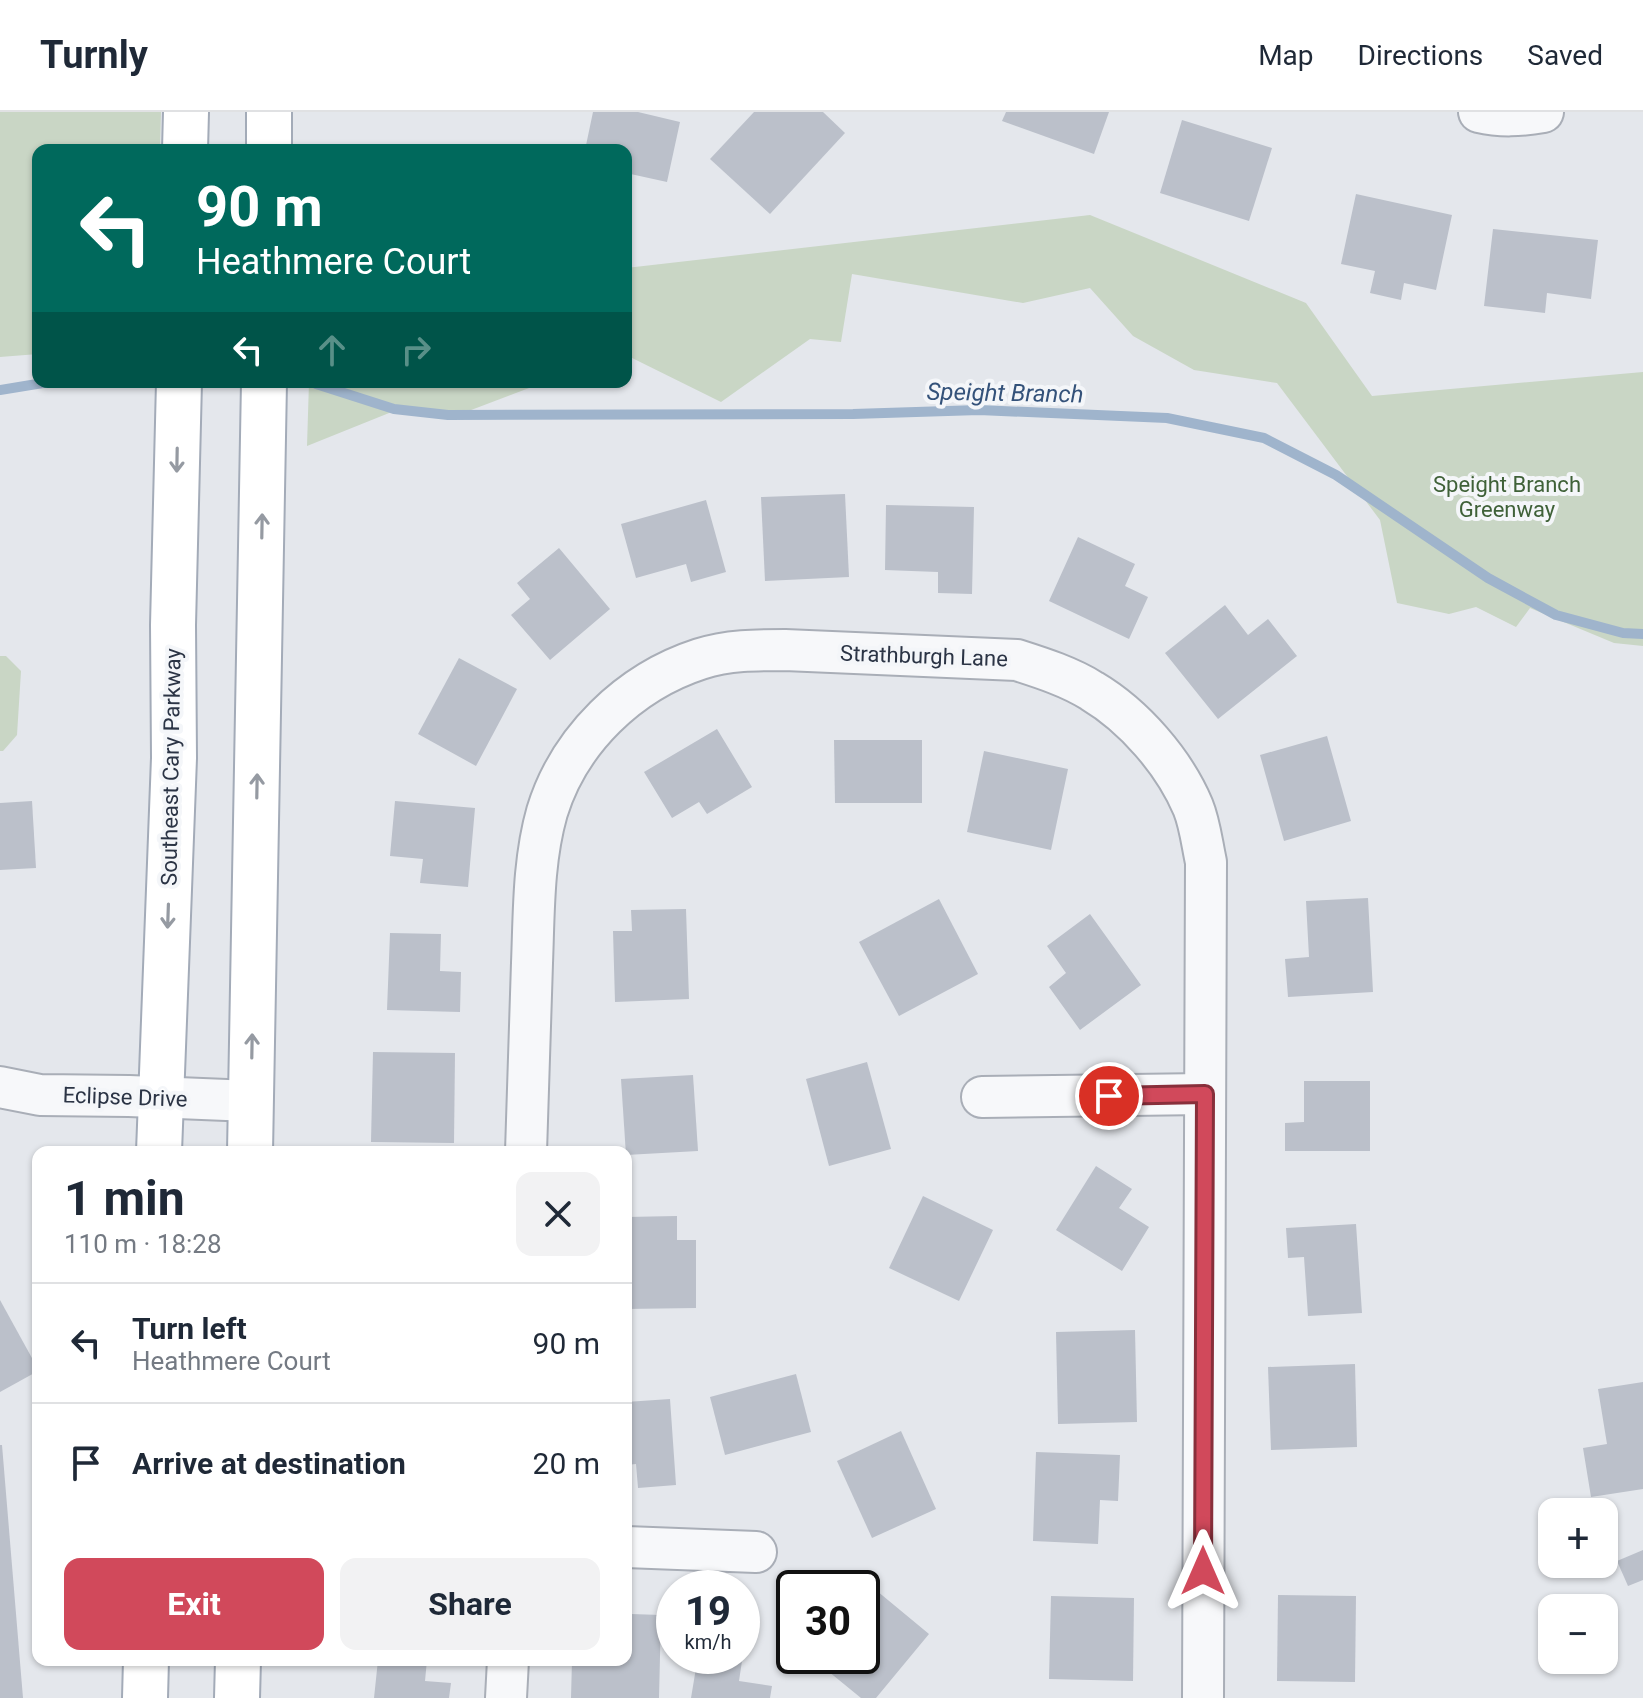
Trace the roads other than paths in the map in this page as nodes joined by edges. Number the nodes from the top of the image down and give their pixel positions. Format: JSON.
{"nodes":[{"id":1,"x":186,"y":112,"type":"edge"},
{"id":2,"x":269,"y":112,"type":"edge"},
{"id":3,"x":1479,"y":112,"type":"edge"},
{"id":4,"x":1543,"y":112,"type":"edge"},
{"id":5,"x":185,"y":144,"type":"edge"},
{"id":6,"x":269,"y":144,"type":"edge"},
{"id":7,"x":179,"y":388,"type":"edge"},
{"id":8,"x":264,"y":388,"type":"edge"},
{"id":9,"x":0,"y":1087,"type":"edge"},
{"id":10,"x":1205,"y":1094,"type":"junction"},
{"id":11,"x":982,"y":1097,"type":"dead end"},
{"id":12,"x":160,"y":1099,"type":"junction"},
{"id":13,"x":251,"y":1101,"type":"junction"},
{"id":14,"x":159,"y":1146,"type":"edge"},
{"id":15,"x":250,"y":1146,"type":"edge"},
{"id":16,"x":526,"y":1146,"type":"edge"},
{"id":17,"x":632,"y":1547,"type":"edge"},
{"id":18,"x":756,"y":1552,"type":"dead end"},
{"id":19,"x":146,"y":1666,"type":"edge"},
{"id":20,"x":238,"y":1666,"type":"edge"},
{"id":21,"x":508,"y":1666,"type":"edge"},
{"id":22,"x":145,"y":1698,"type":"edge"},
{"id":23,"x":237,"y":1698,"type":"edge"},
{"id":24,"x":506,"y":1698,"type":"edge"},
{"id":25,"x":1203,"y":1698,"type":"edge"}],
"edges":[{"from":1,"to":5,"type":"main road"},
{"from":2,"to":6,"type":"main road"},
{"from":3,"to":4,"type":"street"},
{"from":7,"to":12,"type":"main road","name":"Southeast Cary Parkway","one_way":true},
{"from":13,"to":8,"type":"main road","one_way":true},
{"from":9,"to":12,"type":"street","name":"Eclipse Drive"},
{"from":10,"to":11,"type":"street"},
{"from":10,"to":16,"type":"street","name":"Strathburgh Lane"},
{"from":10,"to":25,"type":"street","name":"Strathburgh Lane"},
{"from":12,"to":13,"type":"street","name":"Eclipse Drive"},
{"from":12,"to":14,"type":"main road","name":"Southeast Cary Parkway"},
{"from":13,"to":15,"type":"main road"},
{"from":17,"to":18,"type":"street"},
{"from":19,"to":22,"type":"main road"},
{"from":20,"to":23,"type":"main road"},
{"from":21,"to":24,"type":"street"}]}
